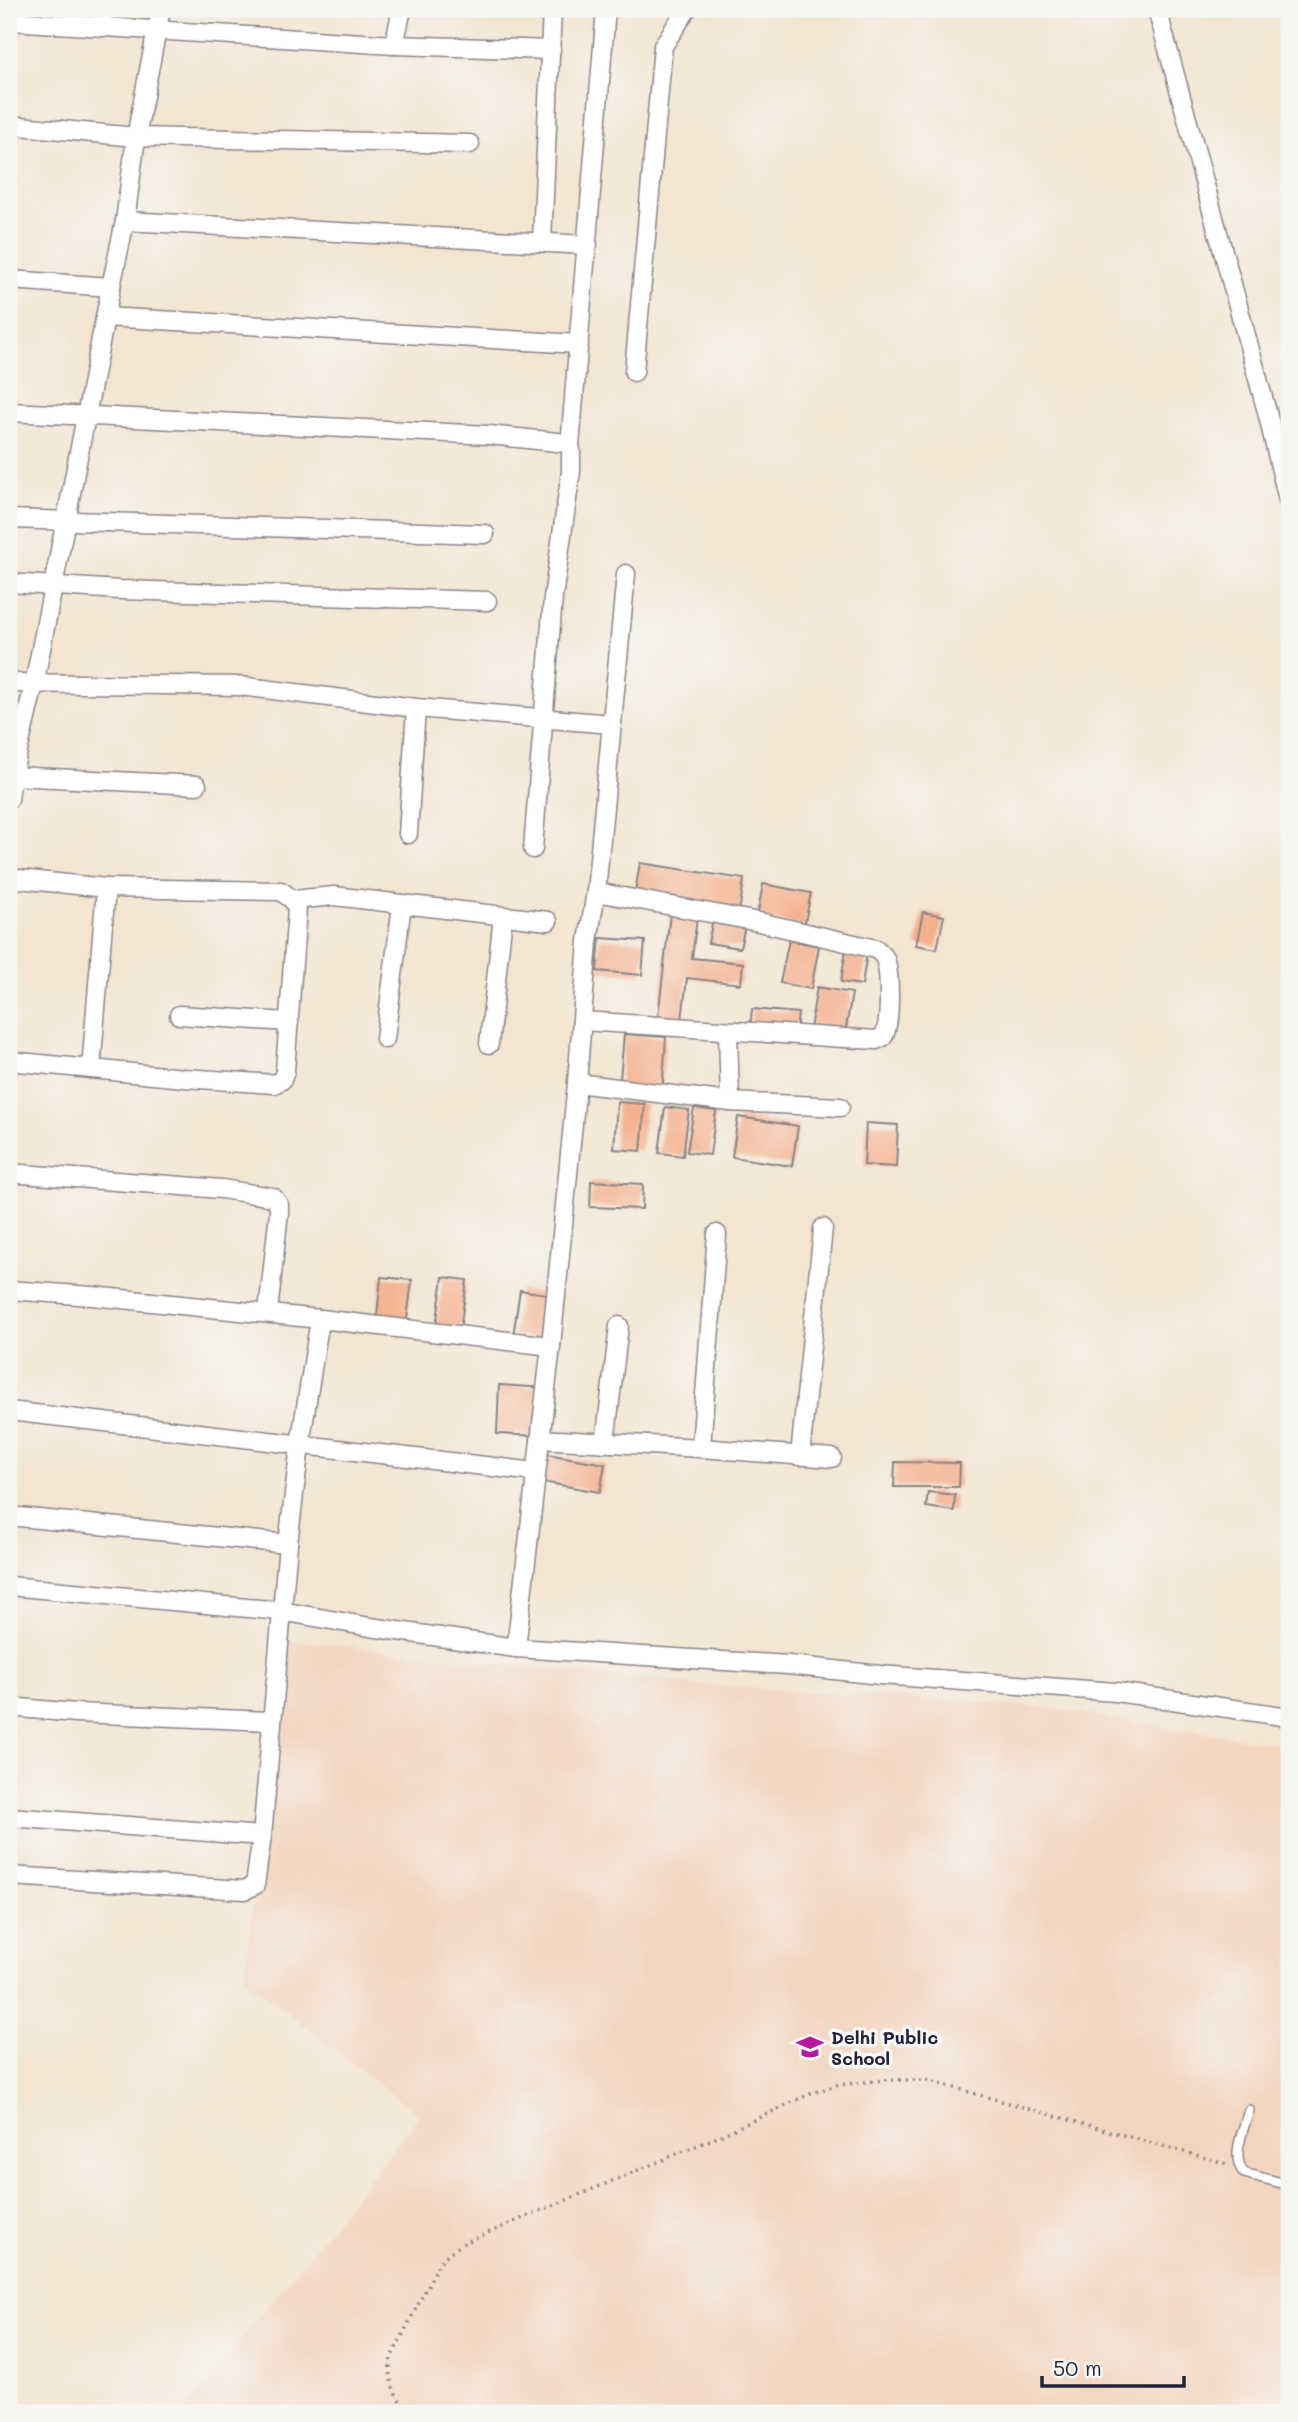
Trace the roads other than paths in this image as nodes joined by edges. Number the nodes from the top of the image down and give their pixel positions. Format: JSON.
{"nodes":[{"id":1,"x":103,"y":9,"type":"edge"},
{"id":2,"x":161,"y":9,"type":"edge"},
{"id":3,"x":402,"y":9,"type":"edge"},
{"id":4,"x":552,"y":9,"type":"edge"},
{"id":5,"x":606,"y":9,"type":"edge"},
{"id":6,"x":691,"y":9,"type":"edge"},
{"id":7,"x":1157,"y":9,"type":"edge"},
{"id":8,"x":9,"y":21,"type":"edge"},
{"id":9,"x":101,"y":27,"type":"junction"},
{"id":10,"x":156,"y":31,"type":"junction"},
{"id":11,"x":394,"y":46,"type":"junction"},
{"id":12,"x":551,"y":50,"type":"junction"},
{"id":13,"x":9,"y":125,"type":"edge"},
{"id":14,"x":136,"y":137,"type":"junction"},
{"id":15,"x":470,"y":144,"type":"dead end"},
{"id":16,"x":125,"y":221,"type":"junction"},
{"id":17,"x":542,"y":242,"type":"junction"},
{"id":18,"x":588,"y":245,"type":"junction"},
{"id":19,"x":9,"y":280,"type":"edge"},
{"id":20,"x":111,"y":287,"type":"junction"},
{"id":21,"x":105,"y":317,"type":"junction"},
{"id":22,"x":579,"y":344,"type":"junction"},
{"id":23,"x":634,"y":372,"type":"dead end"},
{"id":24,"x":9,"y":412,"type":"edge"},
{"id":25,"x":86,"y":418,"type":"junction"},
{"id":26,"x":570,"y":446,"type":"junction"},
{"id":27,"x":1288,"y":493,"type":"edge"},
{"id":28,"x":9,"y":519,"type":"edge"},
{"id":29,"x":66,"y":522,"type":"junction"},
{"id":30,"x":485,"y":534,"type":"dead end"},
{"id":31,"x":626,"y":575,"type":"dead end"},
{"id":32,"x":9,"y":583,"type":"edge"},
{"id":33,"x":54,"y":586,"type":"junction"},
{"id":34,"x":488,"y":601,"type":"dead end"},
{"id":35,"x":9,"y":683,"type":"edge"},
{"id":36,"x":34,"y":685,"type":"junction"},
{"id":37,"x":416,"y":708,"type":"junction"},
{"id":38,"x":544,"y":719,"type":"junction"},
{"id":39,"x":612,"y":724,"type":"junction"},
{"id":40,"x":10,"y":776,"type":"edge"},
{"id":41,"x":198,"y":785,"type":"dead end"},
{"id":42,"x":9,"y":799,"type":"edge"},
{"id":43,"x":408,"y":834,"type":"dead end"},
{"id":44,"x":533,"y":849,"type":"dead end"},
{"id":45,"x":9,"y":878,"type":"edge"},
{"id":46,"x":106,"y":888,"type":"junction"},
{"id":47,"x":596,"y":892,"type":"junction"},
{"id":48,"x":293,"y":901,"type":"junction"},
{"id":49,"x":402,"y":904,"type":"junction"},
{"id":50,"x":503,"y":916,"type":"junction"},
{"id":51,"x":548,"y":921,"type":"dead end"},
{"id":52,"x":179,"y":1015,"type":"dead end"},
{"id":53,"x":582,"y":1021,"type":"junction"},
{"id":54,"x":289,"y":1023,"type":"junction"},
{"id":55,"x":728,"y":1032,"type":"junction"},
{"id":56,"x":385,"y":1039,"type":"dead end"},
{"id":57,"x":489,"y":1044,"type":"dead end"},
{"id":58,"x":9,"y":1061,"type":"edge"},
{"id":59,"x":91,"y":1069,"type":"junction"},
{"id":60,"x":577,"y":1083,"type":"junction"},
{"id":61,"x":730,"y":1102,"type":"junction"},
{"id":62,"x":840,"y":1107,"type":"dead end"},
{"id":63,"x":9,"y":1173,"type":"edge"},
{"id":64,"x":824,"y":1228,"type":"dead end"},
{"id":65,"x":717,"y":1234,"type":"dead end"},
{"id":66,"x":9,"y":1290,"type":"edge"},
{"id":67,"x":268,"y":1312,"type":"junction"},
{"id":68,"x":320,"y":1319,"type":"junction"},
{"id":69,"x":619,"y":1326,"type":"dead end"},
{"id":70,"x":551,"y":1346,"type":"junction"},
{"id":71,"x":9,"y":1411,"type":"edge"},
{"id":72,"x":540,"y":1439,"type":"junction"},
{"id":73,"x":605,"y":1443,"type":"junction"},
{"id":74,"x":300,"y":1445,"type":"junction"},
{"id":75,"x":701,"y":1448,"type":"junction"},
{"id":76,"x":800,"y":1457,"type":"junction"},
{"id":77,"x":832,"y":1458,"type":"dead end"},
{"id":78,"x":536,"y":1472,"type":"junction"},
{"id":79,"x":9,"y":1516,"type":"edge"},
{"id":80,"x":288,"y":1544,"type":"junction"},
{"id":81,"x":9,"y":1586,"type":"edge"},
{"id":82,"x":281,"y":1611,"type":"junction"},
{"id":83,"x":516,"y":1648,"type":"junction"},
{"id":84,"x":9,"y":1707,"type":"edge"},
{"id":85,"x":1289,"y":1717,"type":"edge"},
{"id":86,"x":271,"y":1721,"type":"junction"},
{"id":87,"x":9,"y":1816,"type":"edge"},
{"id":88,"x":261,"y":1836,"type":"junction"},
{"id":89,"x":9,"y":1876,"type":"edge"},
{"id":90,"x":1249,"y":2110,"type":"dead end"},
{"id":91,"x":1289,"y":2185,"type":"edge"}],
"edges":[{"from":1,"to":9,"type":"street"},
{"from":2,"to":10,"type":"street"},
{"from":3,"to":11,"type":"street"},
{"from":4,"to":12,"type":"street"},
{"from":5,"to":18,"type":"street"},
{"from":6,"to":23,"type":"street"},
{"from":7,"to":27,"type":"street"},
{"from":8,"to":9,"type":"street"},
{"from":9,"to":10,"type":"street"},
{"from":10,"to":11,"type":"street"},
{"from":10,"to":14,"type":"street"},
{"from":11,"to":12,"type":"street"},
{"from":12,"to":17,"type":"street"},
{"from":13,"to":14,"type":"street"},
{"from":14,"to":15,"type":"street"},
{"from":14,"to":16,"type":"street"},
{"from":16,"to":17,"type":"street"},
{"from":16,"to":20,"type":"street"},
{"from":17,"to":18,"type":"street"},
{"from":18,"to":22,"type":"street"},
{"from":19,"to":20,"type":"street"},
{"from":20,"to":21,"type":"street"},
{"from":21,"to":22,"type":"street"},
{"from":21,"to":25,"type":"street"},
{"from":22,"to":26,"type":"street"},
{"from":24,"to":25,"type":"street"},
{"from":25,"to":26,"type":"street"},
{"from":25,"to":29,"type":"street"},
{"from":26,"to":38,"type":"street"},
{"from":28,"to":29,"type":"street"},
{"from":29,"to":30,"type":"street"},
{"from":29,"to":33,"type":"street"},
{"from":31,"to":39,"type":"street"},
{"from":32,"to":33,"type":"street"},
{"from":33,"to":34,"type":"street"},
{"from":33,"to":36,"type":"street"},
{"from":35,"to":36,"type":"street"},
{"from":36,"to":37,"type":"street"},
{"from":36,"to":40,"type":"street"},
{"from":37,"to":38,"type":"street"},
{"from":37,"to":43,"type":"street"},
{"from":38,"to":39,"type":"street"},
{"from":38,"to":44,"type":"street"},
{"from":39,"to":47,"type":"street"},
{"from":40,"to":41,"type":"street"},
{"from":40,"to":42,"type":"street"},
{"from":45,"to":46,"type":"street"},
{"from":46,"to":48,"type":"street"},
{"from":46,"to":59,"type":"street"},
{"from":47,"to":53,"type":"street"},
{"from":47,"to":55,"type":"street"},
{"from":48,"to":49,"type":"street"},
{"from":48,"to":54,"type":"street"},
{"from":49,"to":50,"type":"street"},
{"from":49,"to":56,"type":"street"},
{"from":50,"to":51,"type":"street"},
{"from":50,"to":57,"type":"street"},
{"from":52,"to":54,"type":"street"},
{"from":53,"to":55,"type":"street"},
{"from":53,"to":60,"type":"street"},
{"from":54,"to":59,"type":"street"},
{"from":55,"to":61,"type":"street"},
{"from":58,"to":59,"type":"street"},
{"from":60,"to":61,"type":"street"},
{"from":60,"to":70,"type":"street"},
{"from":61,"to":62,"type":"street"},
{"from":63,"to":67,"type":"street"},
{"from":64,"to":76,"type":"street"},
{"from":65,"to":75,"type":"street"},
{"from":66,"to":67,"type":"street"},
{"from":67,"to":68,"type":"street"},
{"from":68,"to":70,"type":"street"},
{"from":68,"to":74,"type":"street"},
{"from":69,"to":73,"type":"street"},
{"from":70,"to":72,"type":"street"},
{"from":71,"to":74,"type":"street"},
{"from":72,"to":73,"type":"street"},
{"from":72,"to":78,"type":"street"},
{"from":73,"to":75,"type":"street"},
{"from":74,"to":78,"type":"street"},
{"from":74,"to":80,"type":"street"},
{"from":75,"to":76,"type":"street"},
{"from":76,"to":77,"type":"street"},
{"from":78,"to":83,"type":"street"},
{"from":79,"to":80,"type":"street"},
{"from":80,"to":82,"type":"street"},
{"from":81,"to":82,"type":"street"},
{"from":82,"to":83,"type":"street"},
{"from":82,"to":86,"type":"street"},
{"from":83,"to":85,"type":"street"},
{"from":84,"to":86,"type":"street"},
{"from":86,"to":88,"type":"street"},
{"from":87,"to":88,"type":"street"},
{"from":88,"to":89,"type":"street"},
{"from":90,"to":91,"type":"lane"}]}
